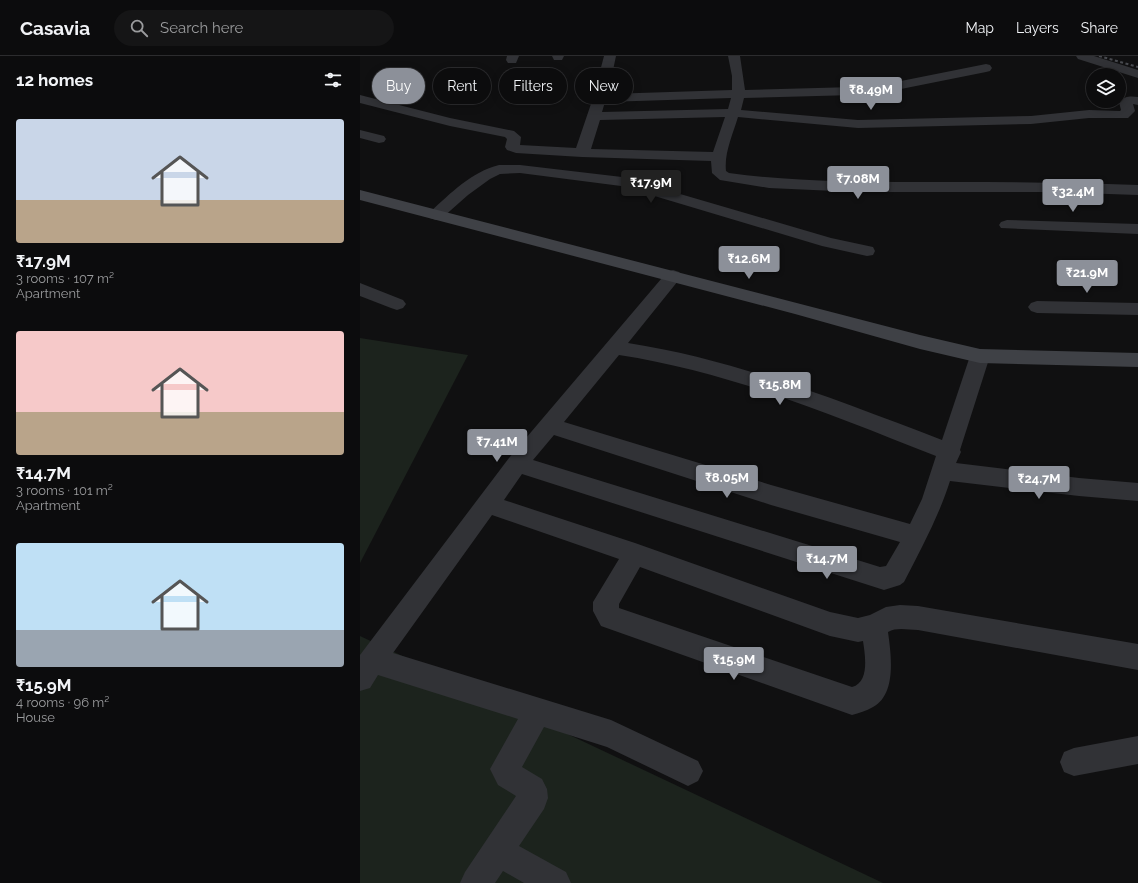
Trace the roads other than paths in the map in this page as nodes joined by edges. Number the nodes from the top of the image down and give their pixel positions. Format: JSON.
{"nodes":[{"id":1,"x":610,"y":56,"type":"edge"},
{"id":2,"x":734,"y":56,"type":"edge"},
{"id":3,"x":1082,"y":56,"type":"edge"},
{"id":4,"x":607,"y":68,"type":"edge"},
{"id":5,"x":986,"y":68,"type":"dead end"},
{"id":6,"x":1138,"y":74,"type":"edge"},
{"id":7,"x":739,"y":94,"type":"junction"},
{"id":8,"x":633,"y":97,"type":"edge"},
{"id":9,"x":360,"y":98,"type":"edge"},
{"id":10,"x":1138,"y":101,"type":"edge"},
{"id":11,"x":598,"y":104,"type":"edge"},
{"id":12,"x":734,"y":113,"type":"junction"},
{"id":13,"x":595,"y":116,"type":"junction"},
{"id":14,"x":360,"y":134,"type":"edge"},
{"id":15,"x":379,"y":139,"type":"dead end"},
{"id":16,"x":582,"y":153,"type":"junction"},
{"id":17,"x":720,"y":156,"type":"junction"},
{"id":18,"x":1138,"y":190,"type":"edge"},
{"id":19,"x":360,"y":194,"type":"edge"},
{"id":20,"x":436,"y":215,"type":"junction"},
{"id":21,"x":1007,"y":225,"type":"dead end"},
{"id":22,"x":1136,"y":233,"type":"edge"},
{"id":23,"x":868,"y":251,"type":"dead end"},
{"id":24,"x":673,"y":276,"type":"junction"},
{"id":25,"x":360,"y":289,"type":"edge"},
{"id":26,"x":397,"y":304,"type":"dead end"},
{"id":27,"x":1037,"y":308,"type":"dead end"},
{"id":28,"x":1138,"y":309,"type":"edge"},
{"id":29,"x":613,"y":347,"type":"junction"},
{"id":30,"x":980,"y":356,"type":"junction"},
{"id":31,"x":1138,"y":360,"type":"edge"},
{"id":32,"x":549,"y":425,"type":"junction"},
{"id":33,"x":947,"y":461,"type":"junction"},
{"id":34,"x":517,"y":464,"type":"junction"},
{"id":35,"x":1138,"y":492,"type":"edge"},
{"id":36,"x":487,"y":504,"type":"junction"},
{"id":37,"x":916,"y":536,"type":"junction"},
{"id":38,"x":635,"y":554,"type":"junction"},
{"id":39,"x":875,"y":626,"type":"junction"},
{"id":40,"x":1138,"y":657,"type":"edge"},
{"id":41,"x":366,"y":669,"type":"edge"},
{"id":42,"x":536,"y":712,"type":"junction"},
{"id":43,"x":1138,"y":750,"type":"edge"},
{"id":44,"x":1074,"y":762,"type":"dead end"},
{"id":45,"x":688,"y":771,"type":"dead end"},
{"id":46,"x":498,"y":851,"type":"junction"},
{"id":47,"x":476,"y":883,"type":"edge"},
{"id":48,"x":556,"y":883,"type":"edge"}],
"edges":[{"from":1,"to":4,"type":"street"},
{"from":2,"to":7,"type":"street"},
{"from":3,"to":6,"type":"street"},
{"from":5,"to":7,"type":"street"},
{"from":7,"to":8,"type":"street"},
{"from":7,"to":12,"type":"street"},
{"from":9,"to":16,"type":"street"},
{"from":10,"to":12,"type":"street"},
{"from":11,"to":13,"type":"street"},
{"from":12,"to":13,"type":"street"},
{"from":12,"to":17,"type":"street"},
{"from":13,"to":16,"type":"street"},
{"from":14,"to":15,"type":"street"},
{"from":16,"to":17,"type":"street"},
{"from":17,"to":18,"type":"street"},
{"from":19,"to":20,"type":"main road"},
{"from":20,"to":23,"type":"street"},
{"from":20,"to":24,"type":"main road"},
{"from":21,"to":22,"type":"street"},
{"from":24,"to":29,"type":"street"},
{"from":24,"to":30,"type":"main road"},
{"from":25,"to":26,"type":"street"},
{"from":27,"to":28,"type":"street"},
{"from":29,"to":32,"type":"street"},
{"from":29,"to":33,"type":"street"},
{"from":30,"to":31,"type":"main road"},
{"from":30,"to":33,"type":"street"},
{"from":32,"to":34,"type":"street"},
{"from":32,"to":37,"type":"street"},
{"from":33,"to":35,"type":"street"},
{"from":33,"to":37,"type":"street"},
{"from":34,"to":36,"type":"street"},
{"from":34,"to":37,"type":"street"},
{"from":36,"to":38,"type":"street"},
{"from":36,"to":41,"type":"street"},
{"from":38,"to":39,"type":"street"},
{"from":38,"to":39,"type":"street"},
{"from":39,"to":40,"type":"street"},
{"from":41,"to":42,"type":"street"},
{"from":42,"to":45,"type":"street"},
{"from":42,"to":46,"type":"street"},
{"from":43,"to":44,"type":"street"},
{"from":46,"to":47,"type":"street"},
{"from":46,"to":48,"type":"street"}]}
